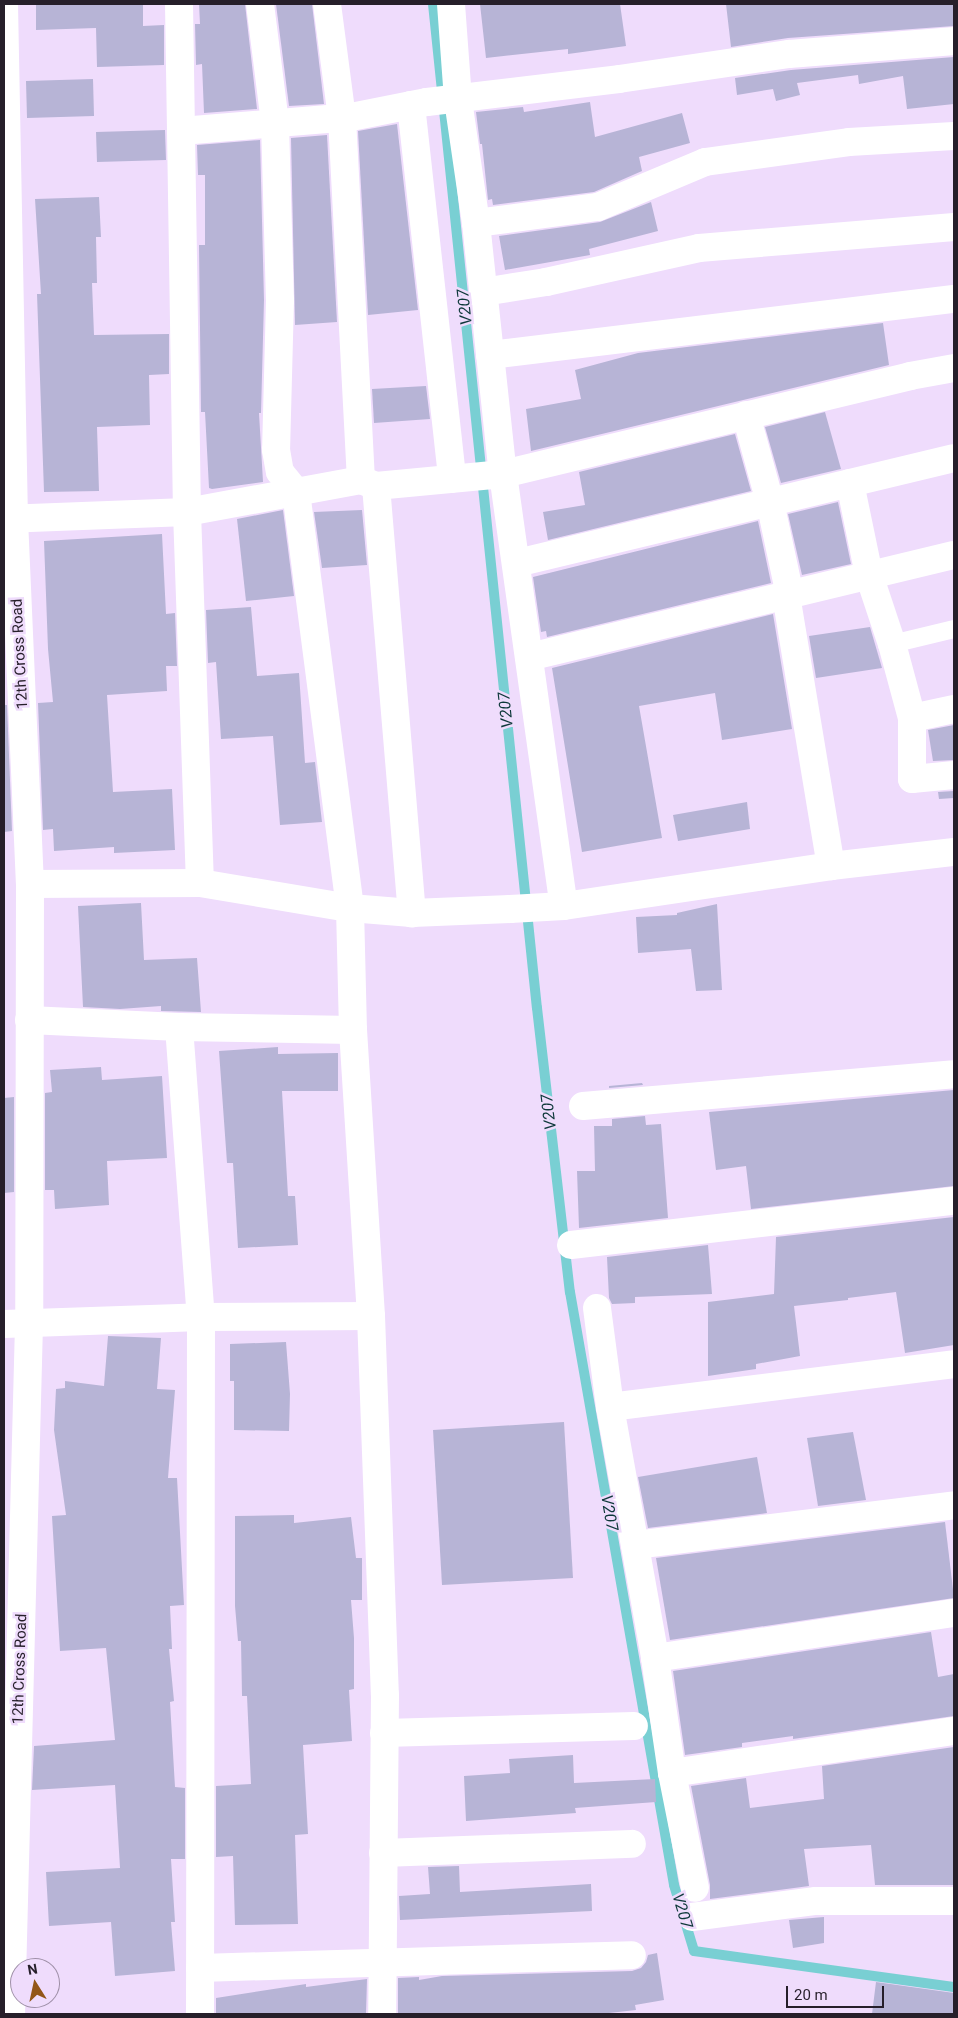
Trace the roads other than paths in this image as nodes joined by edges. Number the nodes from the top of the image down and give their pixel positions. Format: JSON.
{"nodes":[{"id":1,"x":4,"y":4,"type":"edge"},
{"id":2,"x":179,"y":4,"type":"edge"},
{"id":3,"x":260,"y":4,"type":"edge"},
{"id":4,"x":327,"y":4,"type":"edge"},
{"id":5,"x":452,"y":4,"type":"edge"},
{"id":6,"x":954,"y":41,"type":"edge"},
{"id":7,"x":458,"y":100,"type":"junction"},
{"id":8,"x":419,"y":103,"type":"junction"},
{"id":9,"x":342,"y":118,"type":"junction"},
{"id":10,"x":275,"y":123,"type":"junction"},
{"id":11,"x":181,"y":130,"type":"junction"},
{"id":12,"x":954,"y":136,"type":"edge"},
{"id":13,"x":476,"y":223,"type":"junction"},
{"id":14,"x":954,"y":227,"type":"edge"},
{"id":15,"x":483,"y":292,"type":"junction"},
{"id":16,"x":954,"y":299,"type":"edge"},
{"id":17,"x":490,"y":355,"type":"junction"},
{"id":18,"x":954,"y":368,"type":"edge"},
{"id":19,"x":746,"y":415,"type":"junction"},
{"id":20,"x":954,"y":458,"type":"edge"},
{"id":21,"x":500,"y":474,"type":"junction"},
{"id":22,"x":459,"y":478,"type":"junction"},
{"id":23,"x":369,"y":483,"type":"junction"},
{"id":24,"x":850,"y":483,"type":"junction"},
{"id":25,"x":296,"y":492,"type":"junction"},
{"id":26,"x":770,"y":502,"type":"junction"},
{"id":27,"x":187,"y":512,"type":"junction"},
{"id":28,"x":9,"y":519,"type":"edge"},
{"id":29,"x":954,"y":555,"type":"edge"},
{"id":30,"x":517,"y":563,"type":"junction"},
{"id":31,"x":869,"y":575,"type":"junction"},
{"id":32,"x":786,"y":595,"type":"junction"},
{"id":33,"x":954,"y":628,"type":"edge"},
{"id":34,"x":892,"y":644,"type":"junction"},
{"id":35,"x":529,"y":656,"type":"junction"},
{"id":36,"x":954,"y":709,"type":"edge"},
{"id":37,"x":912,"y":718,"type":"junction"},
{"id":38,"x":954,"y":775,"type":"edge"},
{"id":39,"x":954,"y":852,"type":"edge"},
{"id":40,"x":831,"y":866,"type":"junction"},
{"id":41,"x":200,"y":883,"type":"junction"},
{"id":42,"x":30,"y":884,"type":"junction"},
{"id":43,"x":553,"y":906,"type":"junction"},
{"id":44,"x":350,"y":908,"type":"junction"},
{"id":45,"x":412,"y":913,"type":"junction"},
{"id":46,"x":29,"y":1020,"type":"junction"},
{"id":47,"x":179,"y":1027,"type":"junction"},
{"id":48,"x":352,"y":1030,"type":"junction"},
{"id":49,"x":954,"y":1074,"type":"edge"},
{"id":50,"x":583,"y":1106,"type":"dead end"},
{"id":51,"x":954,"y":1201,"type":"edge"},
{"id":52,"x":571,"y":1245,"type":"dead end"},
{"id":53,"x":597,"y":1308,"type":"dead end"},
{"id":54,"x":371,"y":1316,"type":"junction"},
{"id":55,"x":201,"y":1317,"type":"junction"},
{"id":56,"x":17,"y":1324,"type":"edge"},
{"id":57,"x":954,"y":1364,"type":"edge"},
{"id":58,"x":610,"y":1407,"type":"junction"},
{"id":59,"x":954,"y":1505,"type":"edge"},
{"id":60,"x":635,"y":1545,"type":"junction"},
{"id":61,"x":954,"y":1613,"type":"edge"},
{"id":62,"x":655,"y":1658,"type":"junction"},
{"id":63,"x":634,"y":1726,"type":"dead end"},
{"id":64,"x":954,"y":1731,"type":"edge"},
{"id":65,"x":384,"y":1733,"type":"junction"},
{"id":66,"x":672,"y":1773,"type":"junction"},
{"id":67,"x":632,"y":1844,"type":"dead end"},
{"id":68,"x":383,"y":1852,"type":"junction"},
{"id":69,"x":695,"y":1888,"type":"dead end"},
{"id":70,"x":954,"y":1901,"type":"edge"},
{"id":71,"x":692,"y":1917,"type":"dead end"},
{"id":72,"x":632,"y":1955,"type":"dead end"},
{"id":73,"x":382,"y":1963,"type":"junction"},
{"id":74,"x":200,"y":1968,"type":"junction"},
{"id":75,"x":11,"y":2014,"type":"edge"},
{"id":76,"x":200,"y":2014,"type":"edge"},
{"id":77,"x":382,"y":2014,"type":"edge"}],
"edges":[{"from":1,"to":28,"type":"street","name":"12th Cross Road"},
{"from":2,"to":11,"type":"street"},
{"from":3,"to":10,"type":"street"},
{"from":4,"to":9,"type":"street"},
{"from":5,"to":7,"type":"street"},
{"from":6,"to":7,"type":"street"},
{"from":7,"to":8,"type":"street"},
{"from":7,"to":13,"type":"street"},
{"from":8,"to":9,"type":"street"},
{"from":8,"to":22,"type":"street"},
{"from":9,"to":10,"type":"street"},
{"from":9,"to":23,"type":"street"},
{"from":10,"to":11,"type":"street"},
{"from":10,"to":25,"type":"street"},
{"from":11,"to":27,"type":"street"},
{"from":12,"to":13,"type":"street"},
{"from":13,"to":15,"type":"street"},
{"from":14,"to":15,"type":"street"},
{"from":15,"to":17,"type":"street"},
{"from":16,"to":17,"type":"street"},
{"from":17,"to":21,"type":"street"},
{"from":18,"to":19,"type":"street"},
{"from":19,"to":21,"type":"street"},
{"from":19,"to":26,"type":"street"},
{"from":20,"to":24,"type":"street"},
{"from":21,"to":22,"type":"street"},
{"from":21,"to":30,"type":"street"},
{"from":22,"to":23,"type":"street"},
{"from":23,"to":25,"type":"street"},
{"from":23,"to":45,"type":"street"},
{"from":24,"to":26,"type":"street"},
{"from":24,"to":31,"type":"street"},
{"from":25,"to":27,"type":"street"},
{"from":25,"to":44,"type":"street"},
{"from":26,"to":30,"type":"street"},
{"from":26,"to":32,"type":"street"},
{"from":27,"to":28,"type":"street"},
{"from":27,"to":41,"type":"street"},
{"from":28,"to":42,"type":"street","name":"12th Cross Road"},
{"from":29,"to":31,"type":"street"},
{"from":30,"to":35,"type":"street"},
{"from":31,"to":32,"type":"street"},
{"from":31,"to":34,"type":"street"},
{"from":32,"to":35,"type":"street"},
{"from":32,"to":40,"type":"street"},
{"from":33,"to":34,"type":"lane"},
{"from":34,"to":37,"type":"street"},
{"from":35,"to":43,"type":"street"},
{"from":36,"to":37,"type":"street"},
{"from":37,"to":38,"type":"street"},
{"from":39,"to":40,"type":"street"},
{"from":40,"to":43,"type":"street"},
{"from":41,"to":42,"type":"street"},
{"from":41,"to":44,"type":"street"},
{"from":42,"to":46,"type":"street","name":"12th Cross Road"},
{"from":43,"to":45,"type":"street"},
{"from":44,"to":45,"type":"street"},
{"from":44,"to":48,"type":"street"},
{"from":46,"to":47,"type":"street"},
{"from":46,"to":56,"type":"street","name":"12th Cross Road"},
{"from":47,"to":48,"type":"street"},
{"from":47,"to":55,"type":"street"},
{"from":48,"to":54,"type":"street"},
{"from":49,"to":50,"type":"street"},
{"from":51,"to":52,"type":"street"},
{"from":53,"to":58,"type":"street"},
{"from":54,"to":55,"type":"street"},
{"from":54,"to":65,"type":"street"},
{"from":55,"to":56,"type":"street"},
{"from":55,"to":74,"type":"street"},
{"from":56,"to":75,"type":"street","name":"12th Cross Road"},
{"from":57,"to":58,"type":"street"},
{"from":58,"to":60,"type":"street"},
{"from":59,"to":60,"type":"street"},
{"from":60,"to":62,"type":"street"},
{"from":61,"to":62,"type":"street"},
{"from":62,"to":66,"type":"street"},
{"from":63,"to":65,"type":"street"},
{"from":64,"to":66,"type":"street"},
{"from":65,"to":68,"type":"street"},
{"from":66,"to":69,"type":"street"},
{"from":67,"to":68,"type":"street"},
{"from":68,"to":73,"type":"street"},
{"from":70,"to":71,"type":"street"},
{"from":72,"to":73,"type":"street"},
{"from":73,"to":74,"type":"street"},
{"from":73,"to":77,"type":"street"},
{"from":74,"to":76,"type":"street"}]}
